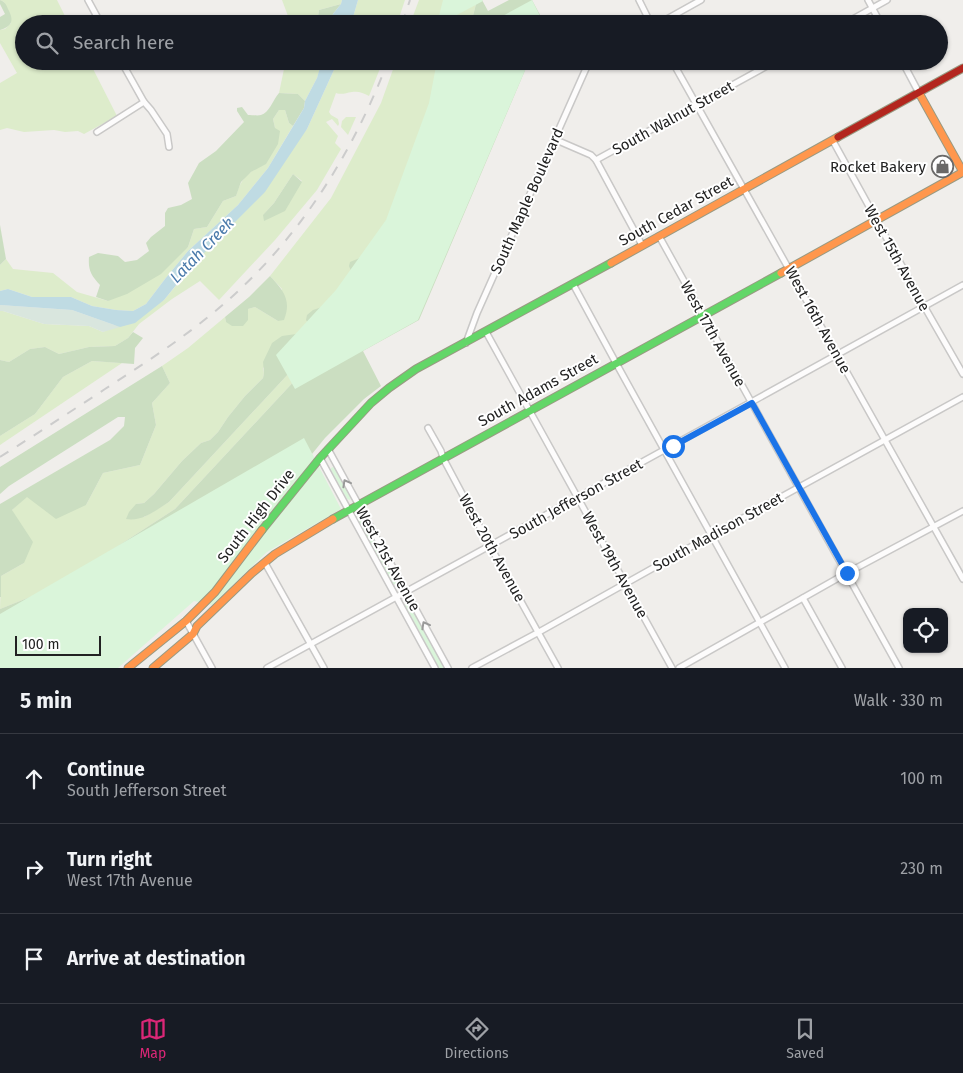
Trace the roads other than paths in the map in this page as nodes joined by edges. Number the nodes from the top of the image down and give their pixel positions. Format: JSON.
{"nodes":[{"id":1,"x":88,"y":0,"type":"edge"},
{"id":2,"x":639,"y":0,"type":"edge"},
{"id":3,"x":701,"y":0,"type":"edge"},
{"id":4,"x":868,"y":0,"type":"edge"},
{"id":5,"x":887,"y":0,"type":"edge"},
{"id":6,"x":873,"y":8,"type":"junction"},
{"id":7,"x":96,"y":15,"type":"edge"},
{"id":8,"x":647,"y":15,"type":"edge"},
{"id":9,"x":674,"y":15,"type":"edge"},
{"id":10,"x":860,"y":15,"type":"edge"},
{"id":11,"x":876,"y":15,"type":"edge"},
{"id":12,"x":963,"y":68,"type":"edge"},
{"id":13,"x":126,"y":70,"type":"edge"},
{"id":14,"x":585,"y":70,"type":"edge"},
{"id":15,"x":677,"y":70,"type":"edge"},
{"id":16,"x":760,"y":70,"type":"edge"},
{"id":17,"x":907,"y":70,"type":"edge"},
{"id":18,"x":919,"y":92,"type":"junction"},
{"id":19,"x":144,"y":102,"type":"junction"},
{"id":20,"x":697,"y":105,"type":"junction"},
{"id":21,"x":97,"y":132,"type":"dead end"},
{"id":22,"x":554,"y":138,"type":"junction"},
{"id":23,"x":833,"y":141,"type":"junction"},
{"id":24,"x":169,"y":147,"type":"dead end"},
{"id":25,"x":596,"y":160,"type":"junction"},
{"id":26,"x":963,"y":172,"type":"edge"},
{"id":27,"x":745,"y":189,"type":"junction"},
{"id":28,"x":877,"y":220,"type":"junction"},
{"id":29,"x":659,"y":236,"type":"junction"},
{"id":30,"x":642,"y":245,"type":"junction"},
{"id":31,"x":789,"y":269,"type":"junction"},
{"id":32,"x":573,"y":284,"type":"junction"},
{"id":33,"x":963,"y":285,"type":"edge"},
{"id":34,"x":924,"y":306,"type":"junction"},
{"id":35,"x":702,"y":316,"type":"junction"},
{"id":36,"x":486,"y":332,"type":"junction"},
{"id":37,"x":466,"y":342,"type":"junction"},
{"id":38,"x":837,"y":355,"type":"junction"},
{"id":39,"x":616,"y":363,"type":"junction"},
{"id":40,"x":963,"y":374,"type":"edge"},
{"id":41,"x":402,"y":378,"type":"joint"},
{"id":42,"x":963,"y":397,"type":"edge"},
{"id":43,"x":752,"y":403,"type":"junction"},
{"id":44,"x":530,"y":411,"type":"junction"},
{"id":45,"x":428,"y":428,"type":"dead end"},
{"id":46,"x":885,"y":440,"type":"junction"},
{"id":47,"x":328,"y":449,"type":"junction"},
{"id":48,"x":664,"y":450,"type":"junction"},
{"id":49,"x":320,"y":458,"type":"junction"},
{"id":50,"x":443,"y":458,"type":"junction"},
{"id":51,"x":800,"y":487,"type":"junction"},
{"id":52,"x":578,"y":498,"type":"junction"},
{"id":53,"x":358,"y":504,"type":"junction"},
{"id":54,"x":348,"y":510,"type":"junction"},
{"id":55,"x":963,"y":511,"type":"edge"},
{"id":56,"x":934,"y":527,"type":"junction"},
{"id":57,"x":712,"y":535,"type":"junction"},
{"id":58,"x":490,"y":546,"type":"junction"},
{"id":59,"x":265,"y":562,"type":"junction"},
{"id":60,"x":847,"y":573,"type":"junction"},
{"id":61,"x":963,"y":579,"type":"edge"},
{"id":62,"x":626,"y":583,"type":"junction"},
{"id":63,"x":406,"y":592,"type":"junction"},
{"id":64,"x":396,"y":597,"type":"junction"},
{"id":65,"x":803,"y":598,"type":"junction"},
{"id":66,"x":186,"y":621,"type":"junction"},
{"id":67,"x":760,"y":622,"type":"junction"},
{"id":68,"x":539,"y":632,"type":"junction"},
{"id":69,"x":193,"y":634,"type":"junction"},
{"id":70,"x":311,"y":644,"type":"junction"},
{"id":71,"x":128,"y":668,"type":"edge"},
{"id":72,"x":153,"y":668,"type":"edge"},
{"id":73,"x":212,"y":668,"type":"edge"},
{"id":74,"x":267,"y":668,"type":"edge"},
{"id":75,"x":324,"y":668,"type":"edge"},
{"id":76,"x":434,"y":668,"type":"edge"},
{"id":77,"x":448,"y":668,"type":"edge"},
{"id":78,"x":472,"y":668,"type":"edge"},
{"id":79,"x":558,"y":668,"type":"edge"},
{"id":80,"x":672,"y":668,"type":"edge"},
{"id":81,"x":679,"y":668,"type":"edge"},
{"id":82,"x":785,"y":668,"type":"edge"},
{"id":83,"x":842,"y":668,"type":"edge"},
{"id":84,"x":899,"y":668,"type":"edge"}],
"edges":[{"from":1,"to":7,"type":"street"},
{"from":2,"to":8,"type":"street"},
{"from":3,"to":9,"type":"street"},
{"from":4,"to":6,"type":"street"},
{"from":5,"to":6,"type":"street"},
{"from":6,"to":10,"type":"street"},
{"from":6,"to":11,"type":"street"},
{"from":12,"to":18,"type":"street","name":"South Cedar Street"},
{"from":13,"to":19,"type":"street"},
{"from":14,"to":22,"type":"street","name":"South Maple Boulevard"},
{"from":15,"to":20,"type":"street","name":"West 16th Avenue"},
{"from":16,"to":20,"type":"street","name":"South Walnut Street"},
{"from":17,"to":18,"type":"street"},
{"from":18,"to":23,"type":"street","name":"South Cedar Street"},
{"from":18,"to":26,"type":"street"},
{"from":19,"to":21,"type":"street"},
{"from":19,"to":24,"type":"street"},
{"from":20,"to":25,"type":"street","name":"South Walnut Street"},
{"from":20,"to":27,"type":"street","name":"West 16th Avenue"},
{"from":22,"to":25,"type":"street"},
{"from":22,"to":37,"type":"street","name":"South Maple Boulevard"},
{"from":23,"to":27,"type":"street","name":"South Cedar Street"},
{"from":23,"to":28,"type":"street","name":"West 15th Avenue"},
{"from":25,"to":30,"type":"street"},
{"from":26,"to":28,"type":"street","name":"South Adams Street"},
{"from":27,"to":29,"type":"street","name":"South Cedar Street"},
{"from":27,"to":31,"type":"street","name":"West 16th Avenue"},
{"from":28,"to":31,"type":"street","name":"South Adams Street"},
{"from":28,"to":34,"type":"street","name":"West 15th Avenue"},
{"from":29,"to":30,"type":"street","name":"South Cedar Street"},
{"from":29,"to":35,"type":"street","name":"West 17th Avenue"},
{"from":30,"to":32,"type":"street","name":"South Cedar Street"},
{"from":31,"to":35,"type":"street","name":"South Adams Street"},
{"from":31,"to":38,"type":"street","name":"West 16th Avenue"},
{"from":32,"to":36,"type":"street","name":"South Cedar Street"},
{"from":32,"to":39,"type":"street"},
{"from":33,"to":34,"type":"street","name":"South Jefferson Street"},
{"from":34,"to":38,"type":"street","name":"South Jefferson Street"},
{"from":34,"to":40,"type":"street","name":"West 15th Avenue"},
{"from":35,"to":39,"type":"street","name":"South Adams Street"},
{"from":35,"to":43,"type":"street","name":"West 17th Avenue"},
{"from":36,"to":37,"type":"street","name":"South Cedar Street"},
{"from":36,"to":44,"type":"street","name":"West 19th Avenue"},
{"from":37,"to":41,"type":"street","name":"South Cedar Street"},
{"from":38,"to":43,"type":"street","name":"South Jefferson Street"},
{"from":38,"to":46,"type":"street","name":"West 16th Avenue"},
{"from":39,"to":44,"type":"street","name":"South Adams Street"},
{"from":39,"to":48,"type":"street"},
{"from":41,"to":47,"type":"street","name":"South High Drive"},
{"from":42,"to":46,"type":"street","name":"South Madison Street"},
{"from":43,"to":48,"type":"street","name":"South Jefferson Street"},
{"from":43,"to":51,"type":"street","name":"West 17th Avenue"},
{"from":44,"to":50,"type":"street","name":"South Adams Street"},
{"from":44,"to":52,"type":"street","name":"West 19th Avenue"},
{"from":45,"to":50,"type":"street","name":"West 20th Avenue"},
{"from":46,"to":51,"type":"street","name":"South Madison Street"},
{"from":46,"to":56,"type":"street","name":"West 16th Avenue"},
{"from":47,"to":49,"type":"street","name":"South High Drive"},
{"from":53,"to":47,"type":"street","name":"West 21st Avenue","one_way":true},
{"from":48,"to":52,"type":"street","name":"South Jefferson Street"},
{"from":48,"to":57,"type":"street"},
{"from":49,"to":54,"type":"street","name":"West 21st Avenue"},
{"from":49,"to":66,"type":"street","name":"South High Drive"},
{"from":50,"to":53,"type":"street","name":"South Adams Street"},
{"from":50,"to":58,"type":"street","name":"West 20th Avenue"},
{"from":51,"to":57,"type":"street","name":"South Madison Street"},
{"from":51,"to":60,"type":"street","name":"West 17th Avenue"},
{"from":52,"to":58,"type":"street","name":"South Jefferson Street"},
{"from":52,"to":62,"type":"street","name":"West 19th Avenue"},
{"from":53,"to":54,"type":"street","name":"South Adams Street"},
{"from":53,"to":63,"type":"street","name":"West 21st Avenue"},
{"from":54,"to":59,"type":"street","name":"South Adams Street"},
{"from":54,"to":64,"type":"street","name":"West 21st Avenue"},
{"from":55,"to":56,"type":"street"},
{"from":56,"to":60,"type":"street"},
{"from":56,"to":61,"type":"street","name":"West 16th Avenue"},
{"from":57,"to":62,"type":"street","name":"South Madison Street"},
{"from":57,"to":67,"type":"street"},
{"from":58,"to":63,"type":"street","name":"South Jefferson Street"},
{"from":58,"to":68,"type":"street","name":"West 20th Avenue"},
{"from":59,"to":69,"type":"street","name":"South Adams Street"},
{"from":59,"to":70,"type":"street"},
{"from":60,"to":65,"type":"street"},
{"from":60,"to":84,"type":"street","name":"West 17th Avenue"},
{"from":62,"to":68,"type":"street","name":"South Madison Street"},
{"from":62,"to":80,"type":"street","name":"West 19th Avenue"},
{"from":63,"to":64,"type":"street","name":"South Jefferson Street"},
{"from":77,"to":63,"type":"street","name":"West 21st Avenue","one_way":true},
{"from":64,"to":70,"type":"street","name":"South Jefferson Street"},
{"from":64,"to":76,"type":"street","name":"West 21st Avenue"},
{"from":65,"to":67,"type":"street"},
{"from":65,"to":83,"type":"street"},
{"from":66,"to":69,"type":"street"},
{"from":66,"to":71,"type":"street","name":"South High Drive"},
{"from":67,"to":81,"type":"street"},
{"from":67,"to":82,"type":"street"},
{"from":68,"to":78,"type":"street","name":"South Madison Street"},
{"from":68,"to":79,"type":"street","name":"West 20th Avenue"},
{"from":69,"to":72,"type":"street","name":"South Adams Street"},
{"from":69,"to":73,"type":"street"},
{"from":70,"to":74,"type":"street","name":"South Jefferson Street"},
{"from":70,"to":75,"type":"street"}]}
